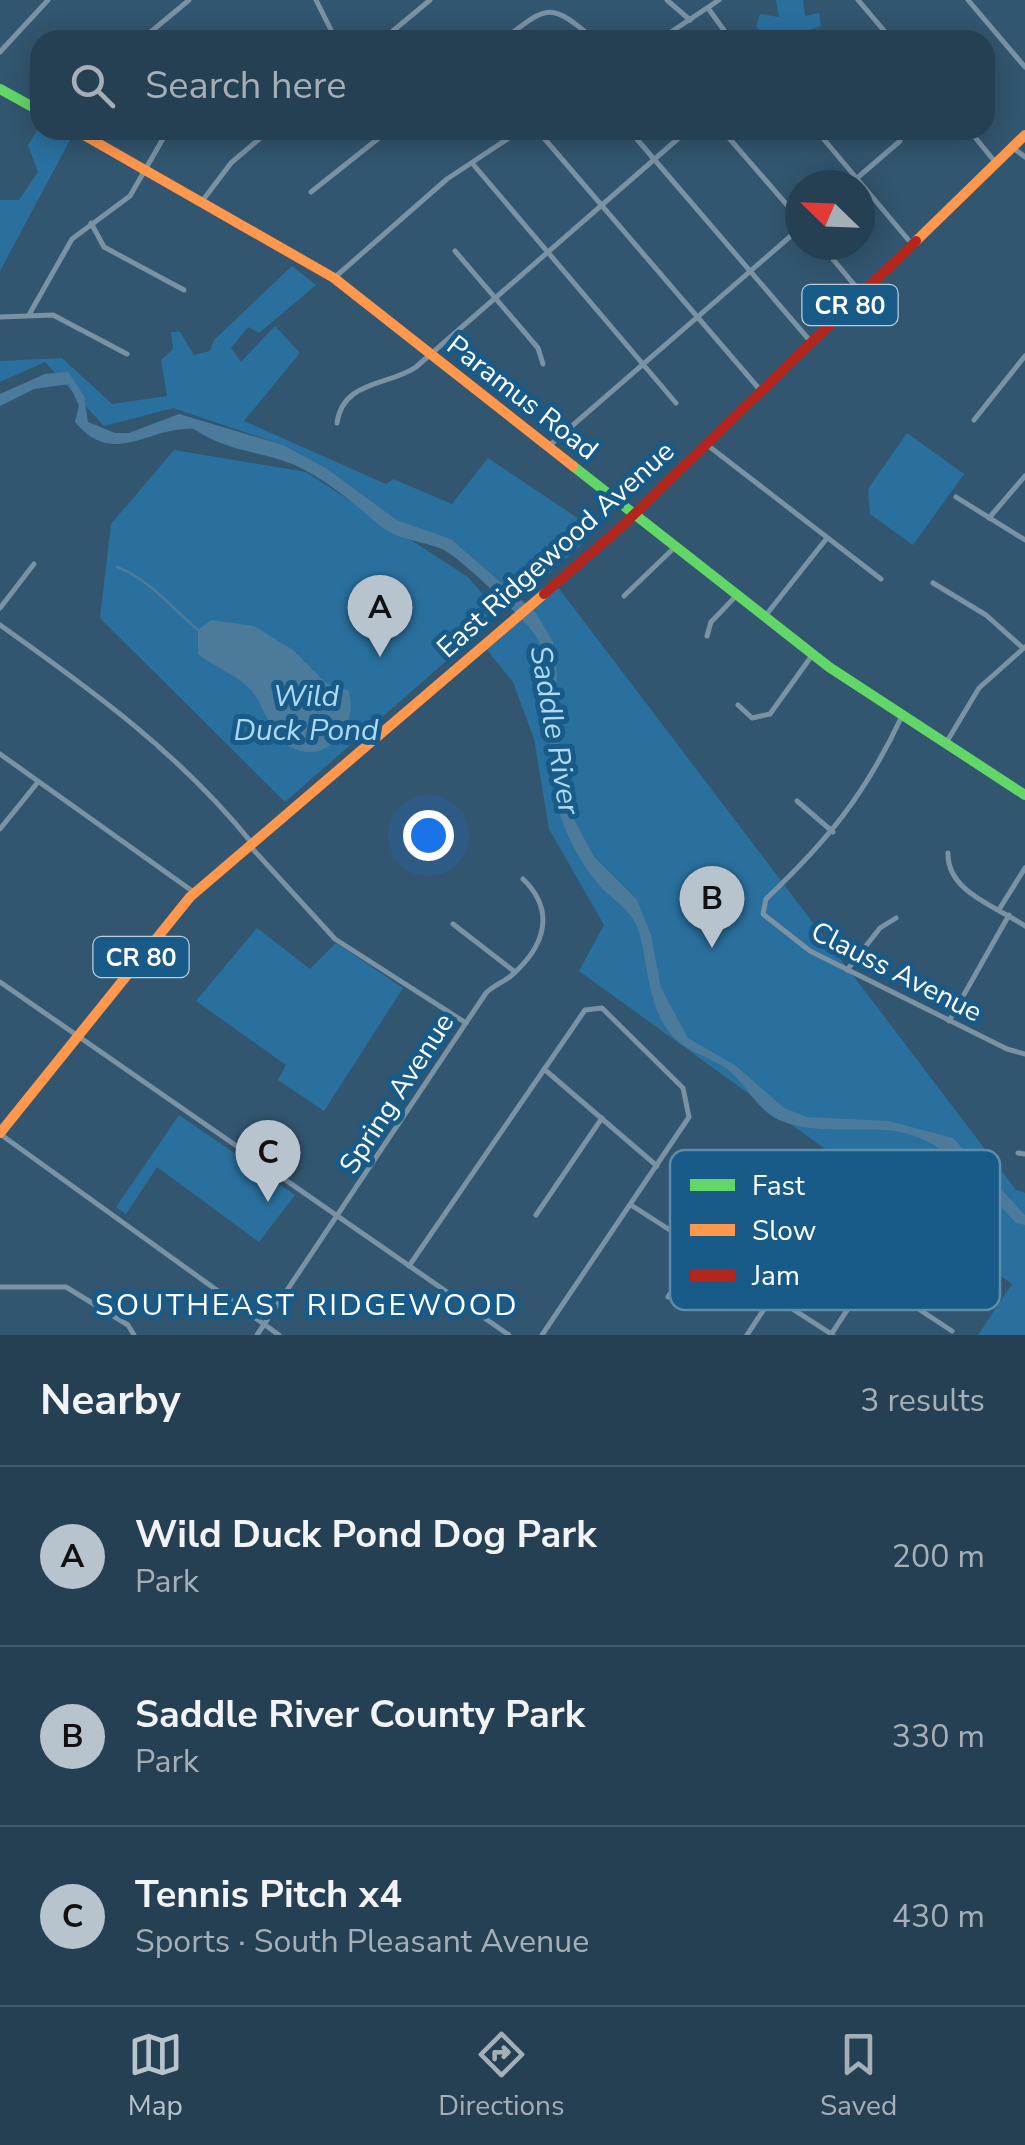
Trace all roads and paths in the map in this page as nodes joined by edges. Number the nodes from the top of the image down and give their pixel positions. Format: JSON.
{"nodes":[{"id":1,"x":48,"y":0,"type":"edge"},
{"id":2,"x":188,"y":0,"type":"edge"},
{"id":3,"x":430,"y":0,"type":"edge"},
{"id":4,"x":667,"y":0,"type":"edge"},
{"id":5,"x":720,"y":0,"type":"edge"},
{"id":6,"x":858,"y":0,"type":"edge"},
{"id":7,"x":968,"y":0,"type":"edge"},
{"id":8,"x":320,"y":1,"type":"edge"},
{"id":9,"x":708,"y":8,"type":"junction"},
{"id":10,"x":690,"y":20,"type":"junction"},
{"id":11,"x":153,"y":30,"type":"edge"},
{"id":12,"x":332,"y":30,"type":"edge"},
{"id":13,"x":394,"y":30,"type":"edge"},
{"id":14,"x":516,"y":30,"type":"edge"},
{"id":15,"x":583,"y":30,"type":"edge"},
{"id":16,"x":675,"y":30,"type":"edge"},
{"id":17,"x":724,"y":30,"type":"edge"},
{"id":18,"x":884,"y":30,"type":"edge"},
{"id":19,"x":994,"y":30,"type":"edge"},
{"id":20,"x":995,"y":32,"type":"edge"},
{"id":21,"x":0,"y":52,"type":"edge"},
{"id":22,"x":1025,"y":67,"type":"edge"},
{"id":23,"x":0,"y":89,"type":"edge"},
{"id":24,"x":30,"y":106,"type":"edge"},
{"id":25,"x":1025,"y":135,"type":"edge"},
{"id":26,"x":93,"y":140,"type":"edge"},
{"id":27,"x":162,"y":140,"type":"edge"},
{"id":28,"x":258,"y":140,"type":"edge"},
{"id":29,"x":376,"y":140,"type":"edge"},
{"id":30,"x":506,"y":140,"type":"edge"},
{"id":31,"x":547,"y":140,"type":"edge"},
{"id":32,"x":638,"y":140,"type":"edge"},
{"id":33,"x":676,"y":140,"type":"edge"},
{"id":34,"x":730,"y":140,"type":"edge"},
{"id":35,"x":824,"y":140,"type":"edge"},
{"id":36,"x":976,"y":140,"type":"edge"},
{"id":37,"x":900,"y":141,"type":"dead end"},
{"id":38,"x":1012,"y":147,"type":"junction"},
{"id":39,"x":1025,"y":156,"type":"edge"},
{"id":40,"x":654,"y":159,"type":"junction"},
{"id":41,"x":472,"y":162,"type":"junction"},
{"id":42,"x":996,"y":163,"type":"junction"},
{"id":43,"x":146,"y":170,"type":"junction"},
{"id":44,"x":849,"y":170,"type":"edge"},
{"id":45,"x":866,"y":170,"type":"edge"},
{"id":46,"x":311,"y":192,"type":"dead end"},
{"id":47,"x":203,"y":200,"type":"junction"},
{"id":48,"x":875,"y":200,"type":"edge"},
{"id":49,"x":602,"y":205,"type":"junction"},
{"id":50,"x":785,"y":206,"type":"edge"},
{"id":51,"x":91,"y":223,"type":"junction"},
{"id":52,"x":785,"y":238,"type":"edge"},
{"id":53,"x":913,"y":245,"type":"junction"},
{"id":54,"x":455,"y":251,"type":"dead end"},
{"id":55,"x":548,"y":251,"type":"junction"},
{"id":56,"x":834,"y":260,"type":"edge"},
{"id":57,"x":750,"y":271,"type":"junction"},
{"id":58,"x":334,"y":278,"type":"junction"},
{"id":59,"x":184,"y":290,"type":"dead end"},
{"id":60,"x":862,"y":294,"type":"junction"},
{"id":61,"x":494,"y":297,"type":"junction"},
{"id":62,"x":30,"y":313,"type":"junction"},
{"id":63,"x":697,"y":316,"type":"junction"},
{"id":64,"x":0,"y":317,"type":"edge"},
{"id":65,"x":812,"y":342,"type":"junction"},
{"id":66,"x":430,"y":352,"type":"junction"},
{"id":67,"x":127,"y":354,"type":"dead end"},
{"id":68,"x":1025,"y":356,"type":"edge"},
{"id":69,"x":644,"y":363,"type":"junction"},
{"id":70,"x":542,"y":364,"type":"dead end"},
{"id":71,"x":761,"y":391,"type":"junction"},
{"id":72,"x":676,"y":404,"type":"dead end"},
{"id":73,"x":974,"y":420,"type":"dead end"},
{"id":74,"x":337,"y":423,"type":"dead end"},
{"id":75,"x":706,"y":444,"type":"junction"},
{"id":76,"x":550,"y":445,"type":"junction"},
{"id":77,"x":1025,"y":476,"type":"edge"},
{"id":78,"x":956,"y":497,"type":"dead end"},
{"id":79,"x":634,"y":514,"type":"junction"},
{"id":80,"x":989,"y":518,"type":"junction"},
{"id":81,"x":827,"y":538,"type":"junction"},
{"id":82,"x":1025,"y":540,"type":"edge"},
{"id":83,"x":676,"y":546,"type":"junction"},
{"id":84,"x":34,"y":564,"type":"dead end"},
{"id":85,"x":880,"y":580,"type":"dead end"},
{"id":86,"x":934,"y":583,"type":"dead end"},
{"id":87,"x":738,"y":594,"type":"junction"},
{"id":88,"x":624,"y":596,"type":"dead end"},
{"id":89,"x":0,"y":608,"type":"edge"},
{"id":90,"x":766,"y":616,"type":"junction"},
{"id":91,"x":0,"y":625,"type":"edge"},
{"id":92,"x":707,"y":636,"type":"dead end"},
{"id":93,"x":1024,"y":649,"type":"edge"},
{"id":94,"x":813,"y":654,"type":"junction"},
{"id":95,"x":738,"y":704,"type":"dead end"},
{"id":96,"x":902,"y":716,"type":"junction"},
{"id":97,"x":946,"y":743,"type":"junction"},
{"id":98,"x":0,"y":754,"type":"edge"},
{"id":99,"x":38,"y":782,"type":"junction"},
{"id":100,"x":1025,"y":795,"type":"edge"},
{"id":101,"x":797,"y":801,"type":"dead end"},
{"id":102,"x":0,"y":829,"type":"edge"},
{"id":103,"x":833,"y":832,"type":"junction"},
{"id":104,"x":252,"y":845,"type":"junction"},
{"id":105,"x":948,"y":853,"type":"dead end"},
{"id":106,"x":1025,"y":868,"type":"edge"},
{"id":107,"x":523,"y":879,"type":"dead end"},
{"id":108,"x":195,"y":893,"type":"junction"},
{"id":109,"x":1000,"y":909,"type":"junction"},
{"id":110,"x":1009,"y":915,"type":"junction"},
{"id":111,"x":896,"y":918,"type":"dead end"},
{"id":112,"x":452,"y":924,"type":"dead end"},
{"id":113,"x":1025,"y":926,"type":"edge"},
{"id":114,"x":846,"y":970,"type":"junction"},
{"id":115,"x":516,"y":972,"type":"junction"},
{"id":116,"x":0,"y":982,"type":"edge"},
{"id":117,"x":949,"y":1021,"type":"junction"},
{"id":118,"x":466,"y":1023,"type":"junction"},
{"id":119,"x":77,"y":1035,"type":"junction"},
{"id":120,"x":1025,"y":1054,"type":"edge"},
{"id":121,"x":544,"y":1069,"type":"junction"},
{"id":122,"x":602,"y":1118,"type":"junction"},
{"id":123,"x":0,"y":1134,"type":"edge"},
{"id":124,"x":658,"y":1166,"type":"junction"},
{"id":125,"x":631,"y":1205,"type":"junction"},
{"id":126,"x":536,"y":1215,"type":"dead end"},
{"id":127,"x":339,"y":1217,"type":"junction"},
{"id":128,"x":670,"y":1231,"type":"edge"},
{"id":129,"x":410,"y":1266,"type":"junction"},
{"id":130,"x":0,"y":1287,"type":"edge"},
{"id":131,"x":670,"y":1294,"type":"edge"},
{"id":132,"x":668,"y":1297,"type":"dead end"},
{"id":133,"x":764,"y":1310,"type":"edge"},
{"id":134,"x":791,"y":1310,"type":"edge"},
{"id":135,"x":848,"y":1310,"type":"edge"},
{"id":136,"x":920,"y":1310,"type":"edge"},
{"id":137,"x":264,"y":1324,"type":"junction"},
{"id":138,"x":952,"y":1331,"type":"dead end"},
{"id":139,"x":134,"y":1335,"type":"edge"},
{"id":140,"x":257,"y":1335,"type":"edge"},
{"id":141,"x":279,"y":1335,"type":"edge"},
{"id":142,"x":509,"y":1335,"type":"edge"},
{"id":143,"x":542,"y":1335,"type":"edge"},
{"id":144,"x":747,"y":1335,"type":"edge"},
{"id":145,"x":832,"y":1335,"type":"edge"}],
"edges":[{"from":1,"to":21,"type":"street"},
{"from":2,"to":11,"type":"street"},
{"from":3,"to":13,"type":"street"},
{"from":4,"to":10,"type":"street"},
{"from":5,"to":9,"type":"street"},
{"from":6,"to":18,"type":"street"},
{"from":7,"to":19,"type":"street"},
{"from":8,"to":12,"type":"street"},
{"from":9,"to":10,"type":"street"},
{"from":9,"to":17,"type":"street"},
{"from":10,"to":16,"type":"street"},
{"from":14,"to":15,"type":"street"},
{"from":20,"to":22,"type":"street"},
{"from":23,"to":24,"type":"main road"},
{"from":25,"to":38,"type":"main road","name":"East Ridgewood Avenue","number":"CR 80"},
{"from":26,"to":43,"type":"main road","name":"Paramus Road"},
{"from":27,"to":43,"type":"street"},
{"from":28,"to":47,"type":"street"},
{"from":29,"to":46,"type":"street"},
{"from":30,"to":41,"type":"street"},
{"from":31,"to":49,"type":"street"},
{"from":32,"to":40,"type":"street"},
{"from":33,"to":40,"type":"street"},
{"from":34,"to":50,"type":"street"},
{"from":35,"to":44,"type":"street"},
{"from":36,"to":42,"type":"street"},
{"from":37,"to":45,"type":"street"},
{"from":38,"to":39,"type":"street"},
{"from":38,"to":42,"type":"main road","name":"East Ridgewood Avenue","number":"CR 80"},
{"from":40,"to":49,"type":"street"},
{"from":40,"to":57,"type":"street"},
{"from":41,"to":55,"type":"street"},
{"from":41,"to":58,"type":"street"},
{"from":42,"to":53,"type":"main road","name":"East Ridgewood Avenue","number":"CR 80"},
{"from":43,"to":47,"type":"main road","name":"Paramus Road"},
{"from":43,"to":51,"type":"street"},
{"from":47,"to":58,"type":"main road","name":"Paramus Road"},
{"from":48,"to":53,"type":"street"},
{"from":49,"to":55,"type":"street"},
{"from":49,"to":63,"type":"street"},
{"from":51,"to":59,"type":"street"},
{"from":51,"to":62,"type":"street"},
{"from":52,"to":57,"type":"street"},
{"from":53,"to":60,"type":"main road","name":"East Ridgewood Avenue","number":"CR 80"},
{"from":54,"to":61,"type":"street"},
{"from":55,"to":61,"type":"street"},
{"from":55,"to":69,"type":"street"},
{"from":56,"to":60,"type":"street"},
{"from":57,"to":63,"type":"street"},
{"from":57,"to":65,"type":"street"},
{"from":58,"to":66,"type":"main road","name":"Paramus Road"},
{"from":60,"to":65,"type":"main road","name":"East Ridgewood Avenue","number":"CR 80"},
{"from":61,"to":66,"type":"street"},
{"from":61,"to":70,"type":"street"},
{"from":62,"to":64,"type":"street"},
{"from":62,"to":67,"type":"street"},
{"from":63,"to":69,"type":"street"},
{"from":63,"to":71,"type":"street"},
{"from":65,"to":71,"type":"main road","name":"East Ridgewood Avenue","number":"CR 80"},
{"from":66,"to":74,"type":"street"},
{"from":66,"to":76,"type":"main road","name":"Paramus Road"},
{"from":68,"to":73,"type":"street"},
{"from":69,"to":72,"type":"street"},
{"from":69,"to":76,"type":"street"},
{"from":71,"to":75,"type":"main road","name":"East Ridgewood Avenue","number":"CR 80"},
{"from":75,"to":79,"type":"main road","name":"East Ridgewood Avenue","number":"CR 80"},
{"from":75,"to":81,"type":"street"},
{"from":76,"to":79,"type":"main road","name":"Paramus Road"},
{"from":77,"to":80,"type":"street"},
{"from":78,"to":80,"type":"street"},
{"from":79,"to":83,"type":"main road","name":"Paramus Road"},
{"from":79,"to":104,"type":"main road","name":"East Ridgewood Avenue","number":"CR 80"},
{"from":80,"to":82,"type":"street"},
{"from":81,"to":85,"type":"street"},
{"from":81,"to":90,"type":"street"},
{"from":83,"to":87,"type":"main road","name":"Paramus Road"},
{"from":83,"to":88,"type":"street"},
{"from":84,"to":89,"type":"street"},
{"from":86,"to":93,"type":"street"},
{"from":87,"to":90,"type":"main road","name":"Paramus Road"},
{"from":87,"to":92,"type":"street"},
{"from":90,"to":94,"type":"main road","name":"Paramus Road"},
{"from":91,"to":104,"type":"street"},
{"from":93,"to":97,"type":"street"},
{"from":94,"to":95,"type":"street"},
{"from":94,"to":96,"type":"main road","name":"Paramus Road"},
{"from":96,"to":97,"type":"main road","name":"Paramus Road"},
{"from":96,"to":103,"type":"street","name":"Clauss Avenue"},
{"from":97,"to":100,"type":"main road","name":"Paramus Road"},
{"from":98,"to":99,"type":"street"},
{"from":99,"to":102,"type":"street"},
{"from":99,"to":108,"type":"street"},
{"from":101,"to":103,"type":"street"},
{"from":103,"to":114,"type":"street","name":"Clauss Avenue"},
{"from":104,"to":108,"type":"main road","name":"East Ridgewood Avenue","number":"CR 80"},
{"from":104,"to":118,"type":"street"},
{"from":105,"to":109,"type":"street"},
{"from":106,"to":109,"type":"street"},
{"from":107,"to":115,"type":"street","name":"Spring Avenue"},
{"from":108,"to":119,"type":"main road","name":"East Ridgewood Avenue","number":"CR 80"},
{"from":109,"to":110,"type":"street"},
{"from":110,"to":113,"type":"street"},
{"from":110,"to":117,"type":"street"},
{"from":111,"to":114,"type":"street"},
{"from":112,"to":115,"type":"street"},
{"from":114,"to":117,"type":"street","name":"Clauss Avenue"},
{"from":115,"to":118,"type":"street","name":"Spring Avenue"},
{"from":116,"to":119,"type":"street"},
{"from":117,"to":120,"type":"street","name":"Clauss Avenue"},
{"from":118,"to":127,"type":"street","name":"Spring Avenue"},
{"from":119,"to":123,"type":"main road","name":"East Ridgewood Avenue","number":"CR 80"},
{"from":119,"to":127,"type":"street"},
{"from":121,"to":122,"type":"street"},
{"from":121,"to":124,"type":"street"},
{"from":121,"to":129,"type":"street"},
{"from":122,"to":124,"type":"street"},
{"from":122,"to":126,"type":"street"},
{"from":123,"to":137,"type":"street"},
{"from":124,"to":125,"type":"street"},
{"from":125,"to":128,"type":"street"},
{"from":125,"to":143,"type":"street"},
{"from":127,"to":129,"type":"street"},
{"from":127,"to":137,"type":"street","name":"Spring Avenue"},
{"from":129,"to":142,"type":"street"},
{"from":130,"to":139,"type":"street"},
{"from":131,"to":132,"type":"street"},
{"from":133,"to":144,"type":"street"},
{"from":134,"to":145,"type":"street"},
{"from":135,"to":145,"type":"street"},
{"from":136,"to":138,"type":"street"},
{"from":137,"to":140,"type":"street","name":"Spring Avenue"},
{"from":137,"to":141,"type":"street"}]}
